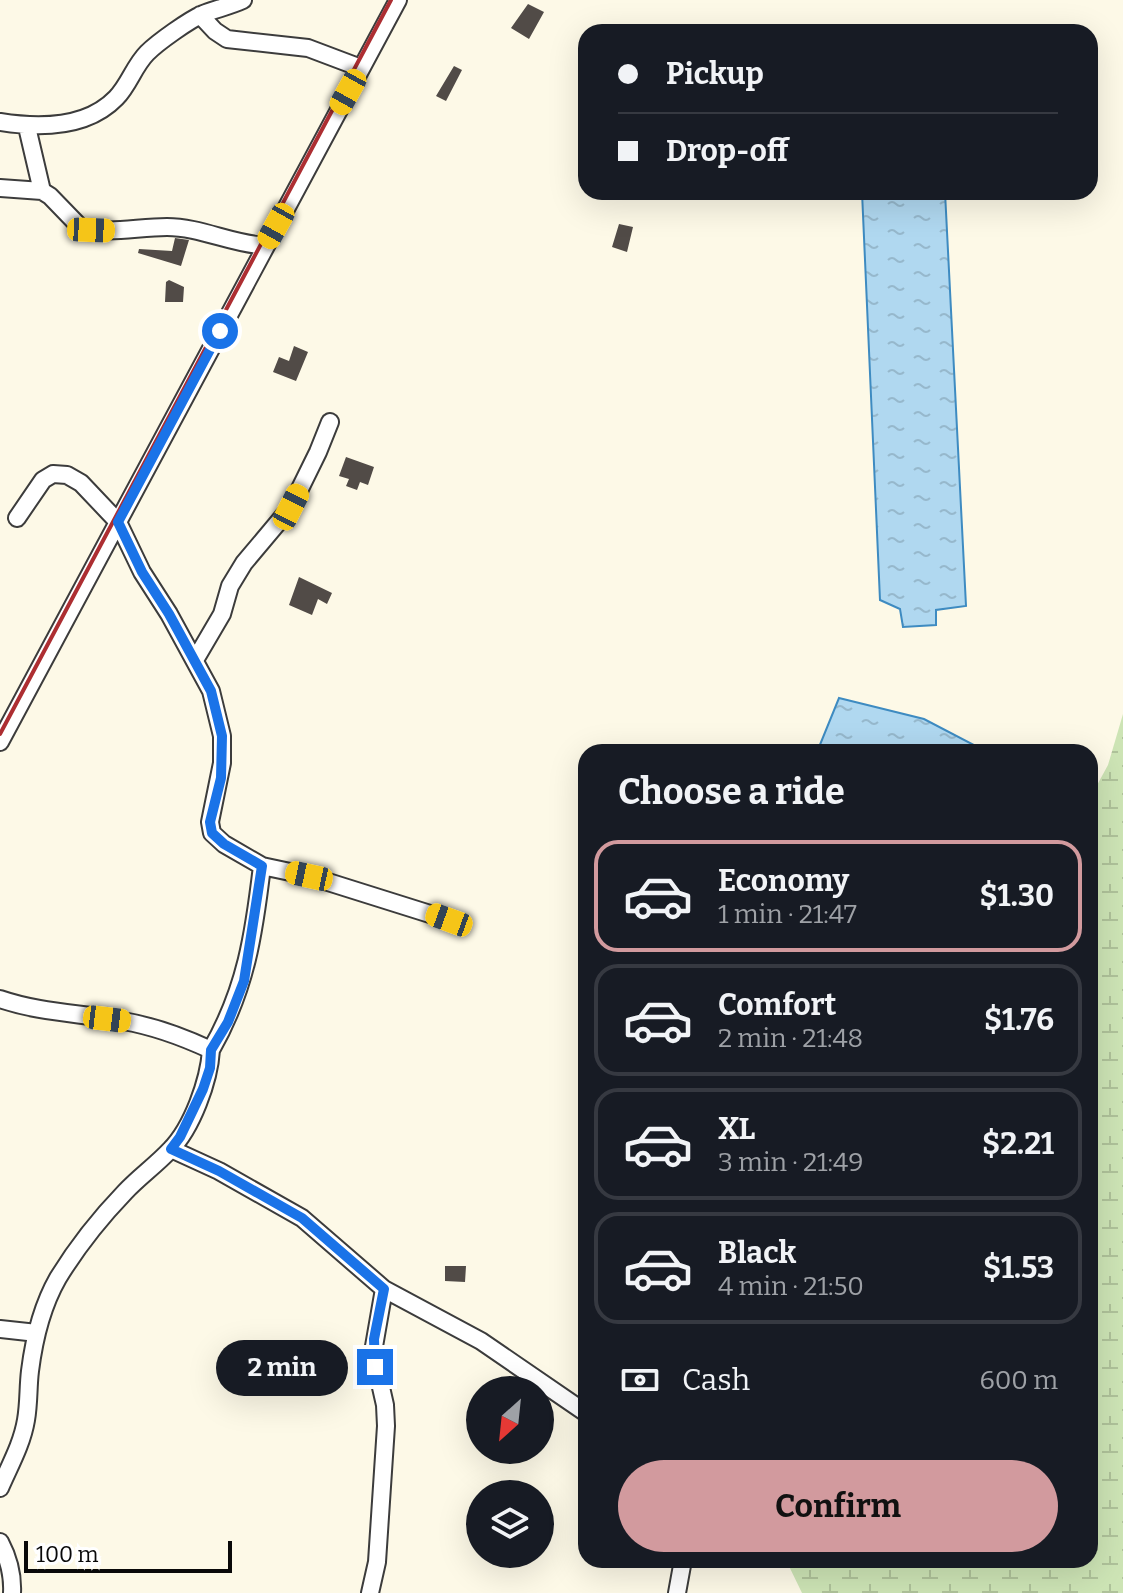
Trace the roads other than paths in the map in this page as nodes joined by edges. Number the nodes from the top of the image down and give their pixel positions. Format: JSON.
{"nodes":[{"id":1,"x":243,"y":0,"type":"edge"},
{"id":2,"x":398,"y":0,"type":"edge"},
{"id":3,"x":210,"y":8,"type":"edge"},
{"id":4,"x":361,"y":68,"type":"junction"},
{"id":5,"x":0,"y":122,"type":"edge"},
{"id":6,"x":27,"y":127,"type":"junction"},
{"id":7,"x":0,"y":188,"type":"edge"},
{"id":8,"x":42,"y":191,"type":"junction"},
{"id":9,"x":263,"y":249,"type":"junction"},
{"id":10,"x":330,"y":422,"type":"dead end"},
{"id":11,"x":17,"y":518,"type":"dead end"},
{"id":12,"x":118,"y":522,"type":"junction"},
{"id":13,"x":195,"y":660,"type":"junction"},
{"id":14,"x":0,"y":742,"type":"edge"},
{"id":15,"x":262,"y":866,"type":"junction"},
{"id":16,"x":449,"y":920,"type":"dead end"},
{"id":17,"x":0,"y":999,"type":"edge"},
{"id":18,"x":211,"y":1050,"type":"junction"},
{"id":19,"x":171,"y":1149,"type":"junction"},
{"id":20,"x":384,"y":1289,"type":"junction"},
{"id":21,"x":0,"y":1329,"type":"edge"},
{"id":22,"x":37,"y":1333,"type":"junction"},
{"id":23,"x":578,"y":1408,"type":"edge"},
{"id":24,"x":0,"y":1488,"type":"edge"},
{"id":25,"x":0,"y":1542,"type":"edge"},
{"id":26,"x":682,"y":1568,"type":"edge"},
{"id":27,"x":12,"y":1593,"type":"edge"},
{"id":28,"x":370,"y":1593,"type":"edge"},
{"id":29,"x":677,"y":1593,"type":"edge"}],
"edges":[{"from":1,"to":3,"type":"street"},
{"from":2,"to":4,"type":"street"},
{"from":3,"to":4,"type":"street"},
{"from":3,"to":6,"type":"street"},
{"from":4,"to":9,"type":"street"},
{"from":5,"to":6,"type":"street"},
{"from":6,"to":8,"type":"street"},
{"from":7,"to":8,"type":"street"},
{"from":8,"to":9,"type":"street"},
{"from":9,"to":12,"type":"street"},
{"from":10,"to":13,"type":"street"},
{"from":11,"to":12,"type":"street"},
{"from":12,"to":13,"type":"street"},
{"from":12,"to":14,"type":"street"},
{"from":13,"to":15,"type":"street"},
{"from":15,"to":16,"type":"street"},
{"from":15,"to":18,"type":"street"},
{"from":17,"to":18,"type":"street"},
{"from":18,"to":19,"type":"street"},
{"from":19,"to":20,"type":"street"},
{"from":19,"to":22,"type":"street"},
{"from":20,"to":23,"type":"street"},
{"from":20,"to":28,"type":"street"},
{"from":21,"to":22,"type":"street"},
{"from":22,"to":24,"type":"street"},
{"from":25,"to":27,"type":"street"},
{"from":26,"to":29,"type":"street"}]}
